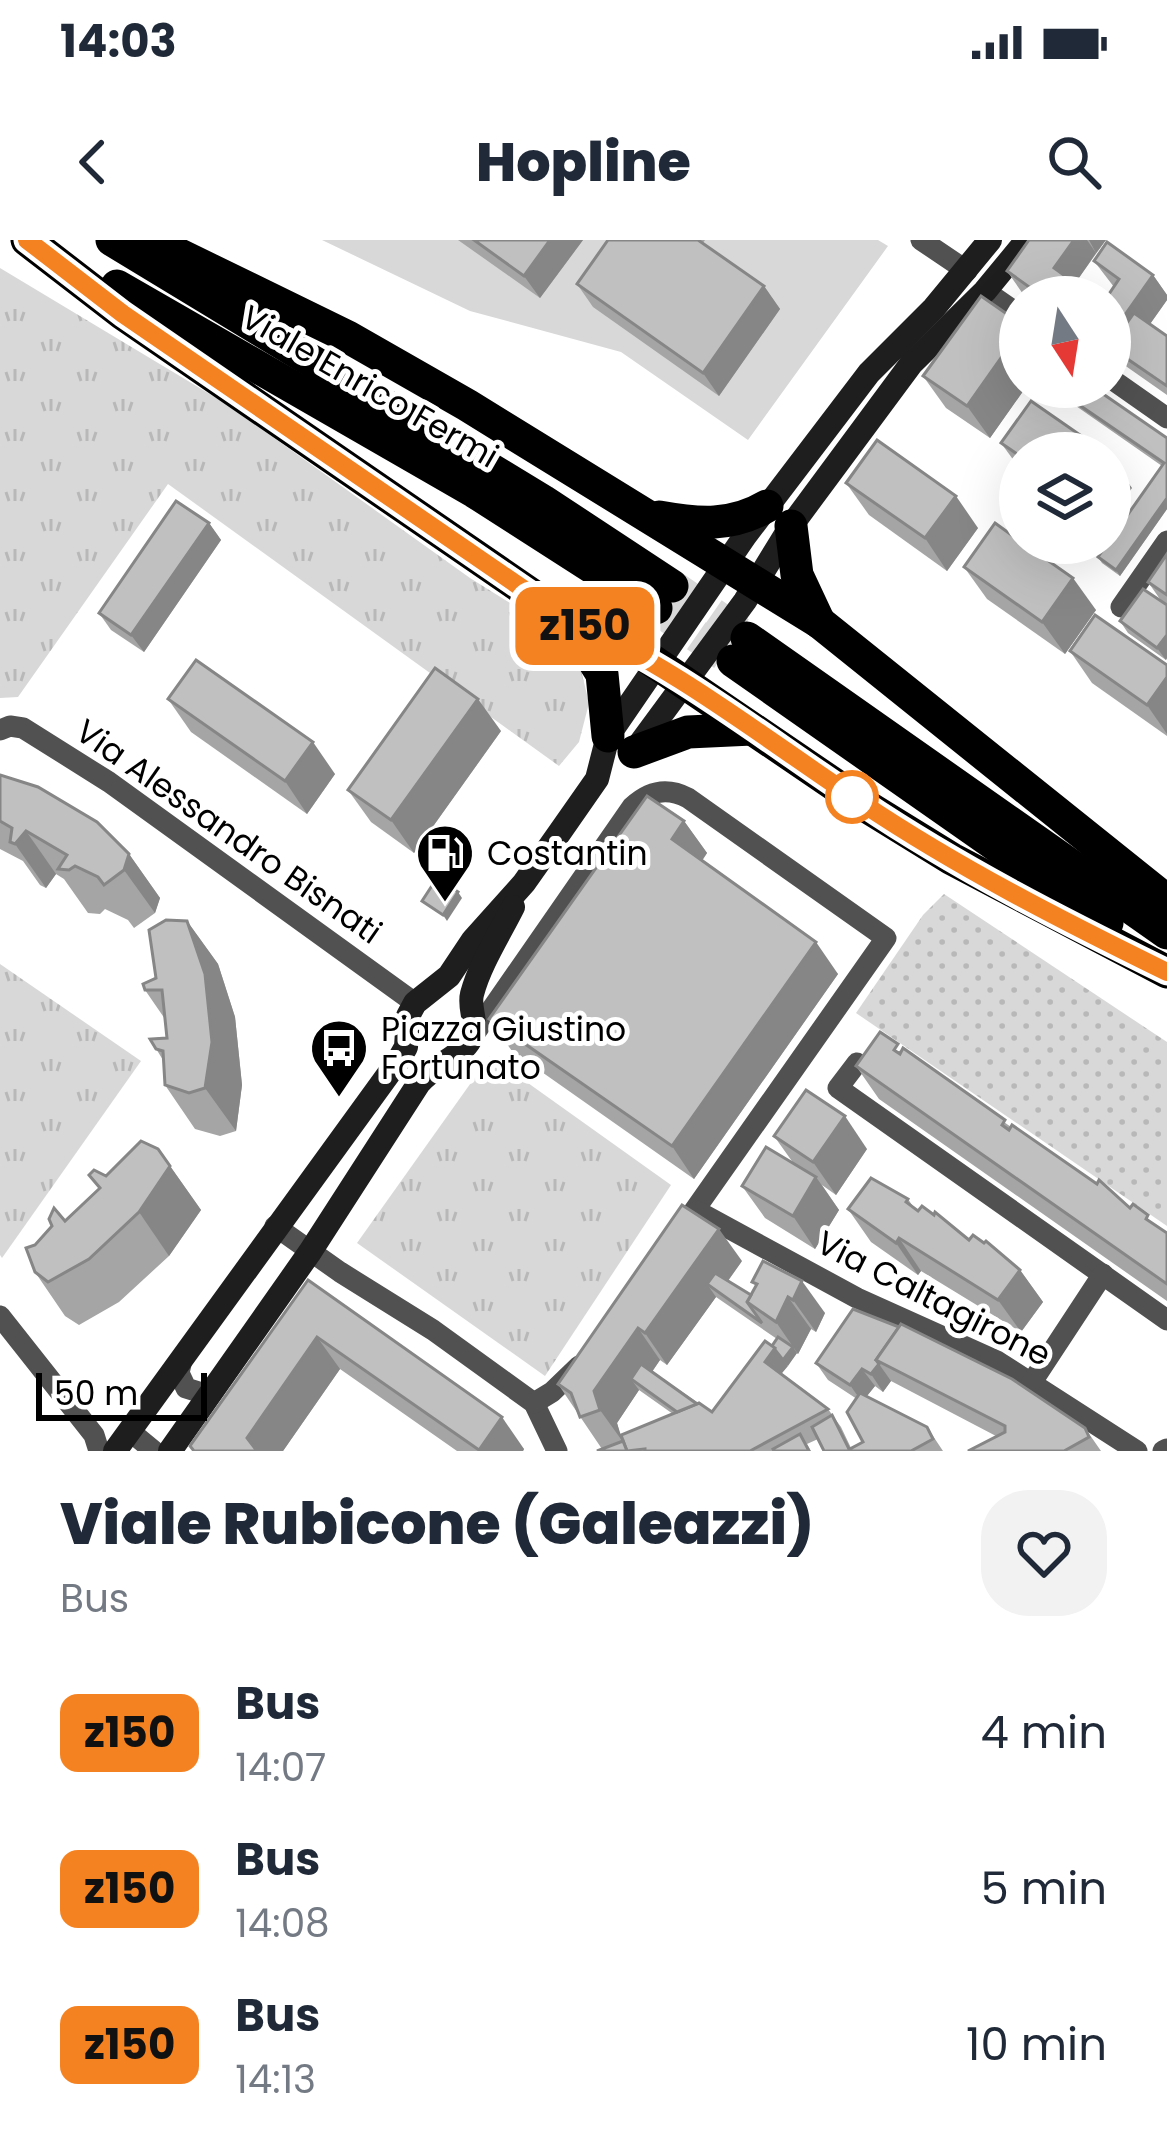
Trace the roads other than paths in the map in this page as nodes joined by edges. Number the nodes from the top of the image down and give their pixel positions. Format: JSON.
{"nodes":[{"id":1,"x":27,"y":240,"type":"edge"},
{"id":2,"x":40,"y":240,"type":"edge"},
{"id":3,"x":112,"y":240,"type":"edge"},
{"id":4,"x":149,"y":240,"type":"edge"},
{"id":5,"x":921,"y":240,"type":"edge"},
{"id":6,"x":990,"y":240,"type":"edge"},
{"id":7,"x":1027,"y":240,"type":"edge"},
{"id":8,"x":968,"y":271,"type":"junction"},
{"id":9,"x":986,"y":291,"type":"junction"},
{"id":10,"x":999,"y":300,"type":"edge"},
{"id":11,"x":1131,"y":393,"type":"edge"},
{"id":12,"x":1167,"y":418,"type":"edge"},
{"id":13,"x":779,"y":516,"type":"junction"},
{"id":14,"x":653,"y":517,"type":"junction"},
{"id":15,"x":1167,"y":541,"type":"edge"},
{"id":16,"x":720,"y":570,"type":"junction"},
{"id":17,"x":751,"y":592,"type":"junction"},
{"id":18,"x":1120,"y":607,"type":"dead end"},
{"id":19,"x":567,"y":619,"type":"junction"},
{"id":20,"x":820,"y":622,"type":"junction"},
{"id":21,"x":740,"y":650,"type":"tunnel mouth"},
{"id":22,"x":656,"y":663,"type":"junction"},
{"id":23,"x":692,"y":676,"type":"junction"},
{"id":24,"x":752,"y":728,"type":"junction"},
{"id":25,"x":0,"y":730,"type":"edge"},
{"id":26,"x":621,"y":744,"type":"junction"},
{"id":27,"x":1008,"y":837,"type":"junction"},
{"id":28,"x":524,"y":883,"type":"junction"},
{"id":29,"x":1167,"y":902,"type":"edge"},
{"id":30,"x":1167,"y":933,"type":"edge"},
{"id":31,"x":1167,"y":969,"type":"edge"},
{"id":32,"x":423,"y":998,"type":"junction"},
{"id":33,"x":469,"y":1006,"type":"junction"},
{"id":34,"x":408,"y":1030,"type":"junction"},
{"id":35,"x":471,"y":1039,"type":"junction"},
{"id":36,"x":451,"y":1057,"type":"junction"},
{"id":37,"x":857,"y":1063,"type":"edge"},
{"id":38,"x":697,"y":1211,"type":"junction"},
{"id":39,"x":275,"y":1226,"type":"junction"},
{"id":40,"x":310,"y":1252,"type":"junction"},
{"id":41,"x":658,"y":1260,"type":"edge"},
{"id":42,"x":1102,"y":1274,"type":"junction"},
{"id":43,"x":0,"y":1316,"type":"edge"},
{"id":44,"x":1167,"y":1319,"type":"edge"},
{"id":45,"x":595,"y":1343,"type":"edge"},
{"id":46,"x":182,"y":1360,"type":"junction"},
{"id":47,"x":1032,"y":1382,"type":"junction"},
{"id":48,"x":217,"y":1385,"type":"junction"},
{"id":49,"x":534,"y":1403,"type":"junction"},
{"id":50,"x":123,"y":1442,"type":"edge"},
{"id":51,"x":99,"y":1451,"type":"edge"},
{"id":52,"x":154,"y":1451,"type":"edge"},
{"id":53,"x":170,"y":1451,"type":"edge"},
{"id":54,"x":557,"y":1451,"type":"edge"},
{"id":55,"x":1137,"y":1451,"type":"edge"}],
"edges":[{"from":1,"to":19,"type":"highway"},
{"from":2,"to":3,"type":"highway","name":"Viale Enrico Fermi"},
{"from":4,"to":14,"type":"highway"},
{"from":5,"to":8,"type":"street"},
{"from":6,"to":8,"type":"main road"},
{"from":7,"to":9,"type":"main road"},
{"from":8,"to":13,"type":"main road"},
{"from":9,"to":10,"type":"street"},
{"from":9,"to":13,"type":"main road"},
{"from":11,"to":12,"type":"street"},
{"from":13,"to":14,"type":"highway"},
{"from":13,"to":16,"type":"main road"},
{"from":13,"to":17,"type":"main road"},
{"from":13,"to":20,"type":"highway"},
{"from":14,"to":16,"type":"highway"},
{"from":15,"to":18,"type":"street"},
{"from":16,"to":17,"type":"highway"},
{"from":16,"to":22,"type":"main road"},
{"from":17,"to":20,"type":"highway"},
{"from":17,"to":23,"type":"main road"},
{"from":19,"to":22,"type":"highway"},
{"from":19,"to":26,"type":"highway"},
{"from":20,"to":29,"type":"highway"},
{"from":21,"to":27,"type":"highway"},
{"from":22,"to":23,"type":"highway"},
{"from":22,"to":26,"type":"main road"},
{"from":23,"to":24,"type":"highway"},
{"from":23,"to":26,"type":"main road"},
{"from":24,"to":26,"type":"highway"},
{"from":24,"to":31,"type":"highway"},
{"from":25,"to":32,"type":"street","name":"Via Alessandro Bisnati"},
{"from":26,"to":28,"type":"main road"},
{"from":27,"to":30,"type":"highway"},
{"from":27,"to":31,"type":"highway"},
{"from":28,"to":32,"type":"main road"},
{"from":28,"to":33,"type":"main road"},
{"from":32,"to":33,"type":"main road"},
{"from":32,"to":34,"type":"main road"},
{"from":33,"to":35,"type":"main road"},
{"from":34,"to":36,"type":"main road"},
{"from":34,"to":39,"type":"main road"},
{"from":35,"to":36,"type":"main road"},
{"from":35,"to":38,"type":"street"},
{"from":36,"to":40,"type":"main road"},
{"from":37,"to":42,"type":"street"},
{"from":38,"to":41,"type":"street"},
{"from":38,"to":47,"type":"street","name":"Via Caltagirone"},
{"from":39,"to":40,"type":"street"},
{"from":39,"to":46,"type":"main road"},
{"from":40,"to":48,"type":"main road"},
{"from":40,"to":49,"type":"street"},
{"from":42,"to":44,"type":"street"},
{"from":42,"to":47,"type":"street"},
{"from":43,"to":51,"type":"street"},
{"from":45,"to":49,"type":"street"},
{"from":46,"to":48,"type":"street"},
{"from":46,"to":50,"type":"main road"},
{"from":47,"to":55,"type":"street","name":"Via Caltagirone"},
{"from":48,"to":53,"type":"main road"},
{"from":49,"to":54,"type":"street"},
{"from":50,"to":52,"type":"street"}]}
